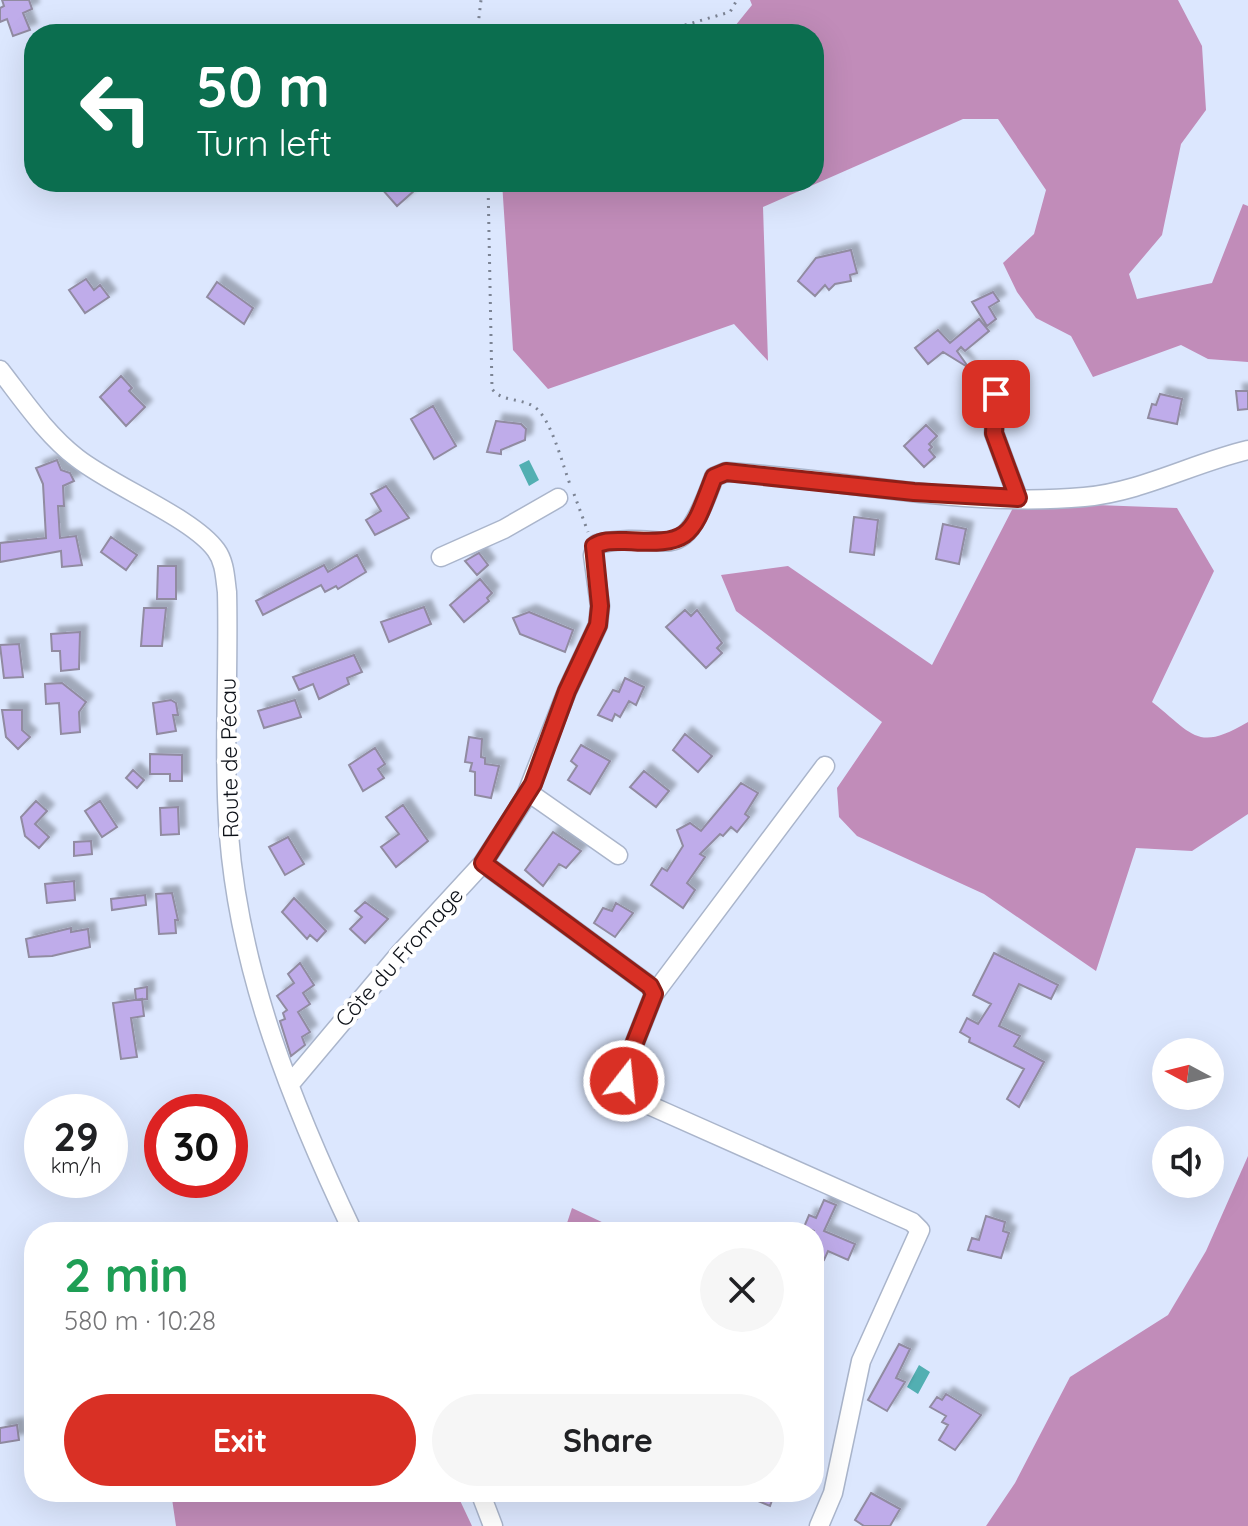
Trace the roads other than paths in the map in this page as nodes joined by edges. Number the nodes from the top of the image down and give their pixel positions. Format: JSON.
{"nodes":[{"id":1,"x":0,"y":370,"type":"edge"},
{"id":2,"x":996,"y":394,"type":"dead end"},
{"id":3,"x":1248,"y":450,"type":"edge"},
{"id":4,"x":558,"y":498,"type":"dead end"},
{"id":5,"x":1018,"y":498,"type":"junction"},
{"id":6,"x":441,"y":557,"type":"dead end"},
{"id":7,"x":825,"y":766,"type":"dead end"},
{"id":8,"x":528,"y":792,"type":"junction"},
{"id":9,"x":618,"y":855,"type":"dead end"},
{"id":10,"x":483,"y":863,"type":"junction"},
{"id":11,"x":654,"y":994,"type":"junction"},
{"id":12,"x":290,"y":1084,"type":"junction"},
{"id":13,"x":348,"y":1222,"type":"edge"},
{"id":14,"x":484,"y":1502,"type":"edge"},
{"id":15,"x":493,"y":1526,"type":"edge"},
{"id":16,"x":819,"y":1526,"type":"edge"}],
"edges":[{"from":1,"to":12,"type":"street","name":"Route de Pécau"},
{"from":2,"to":5,"type":"street"},
{"from":3,"to":5,"type":"street"},
{"from":4,"to":6,"type":"street"},
{"from":5,"to":8,"type":"street","name":"Côte du Fromage"},
{"from":7,"to":11,"type":"street"},
{"from":8,"to":9,"type":"street"},
{"from":8,"to":10,"type":"street","name":"Côte du Fromage"},
{"from":10,"to":11,"type":"street"},
{"from":10,"to":12,"type":"street","name":"Côte du Fromage"},
{"from":11,"to":16,"type":"street"},
{"from":12,"to":13,"type":"street","name":"Route de Pécau"},
{"from":14,"to":15,"type":"street"}]}
